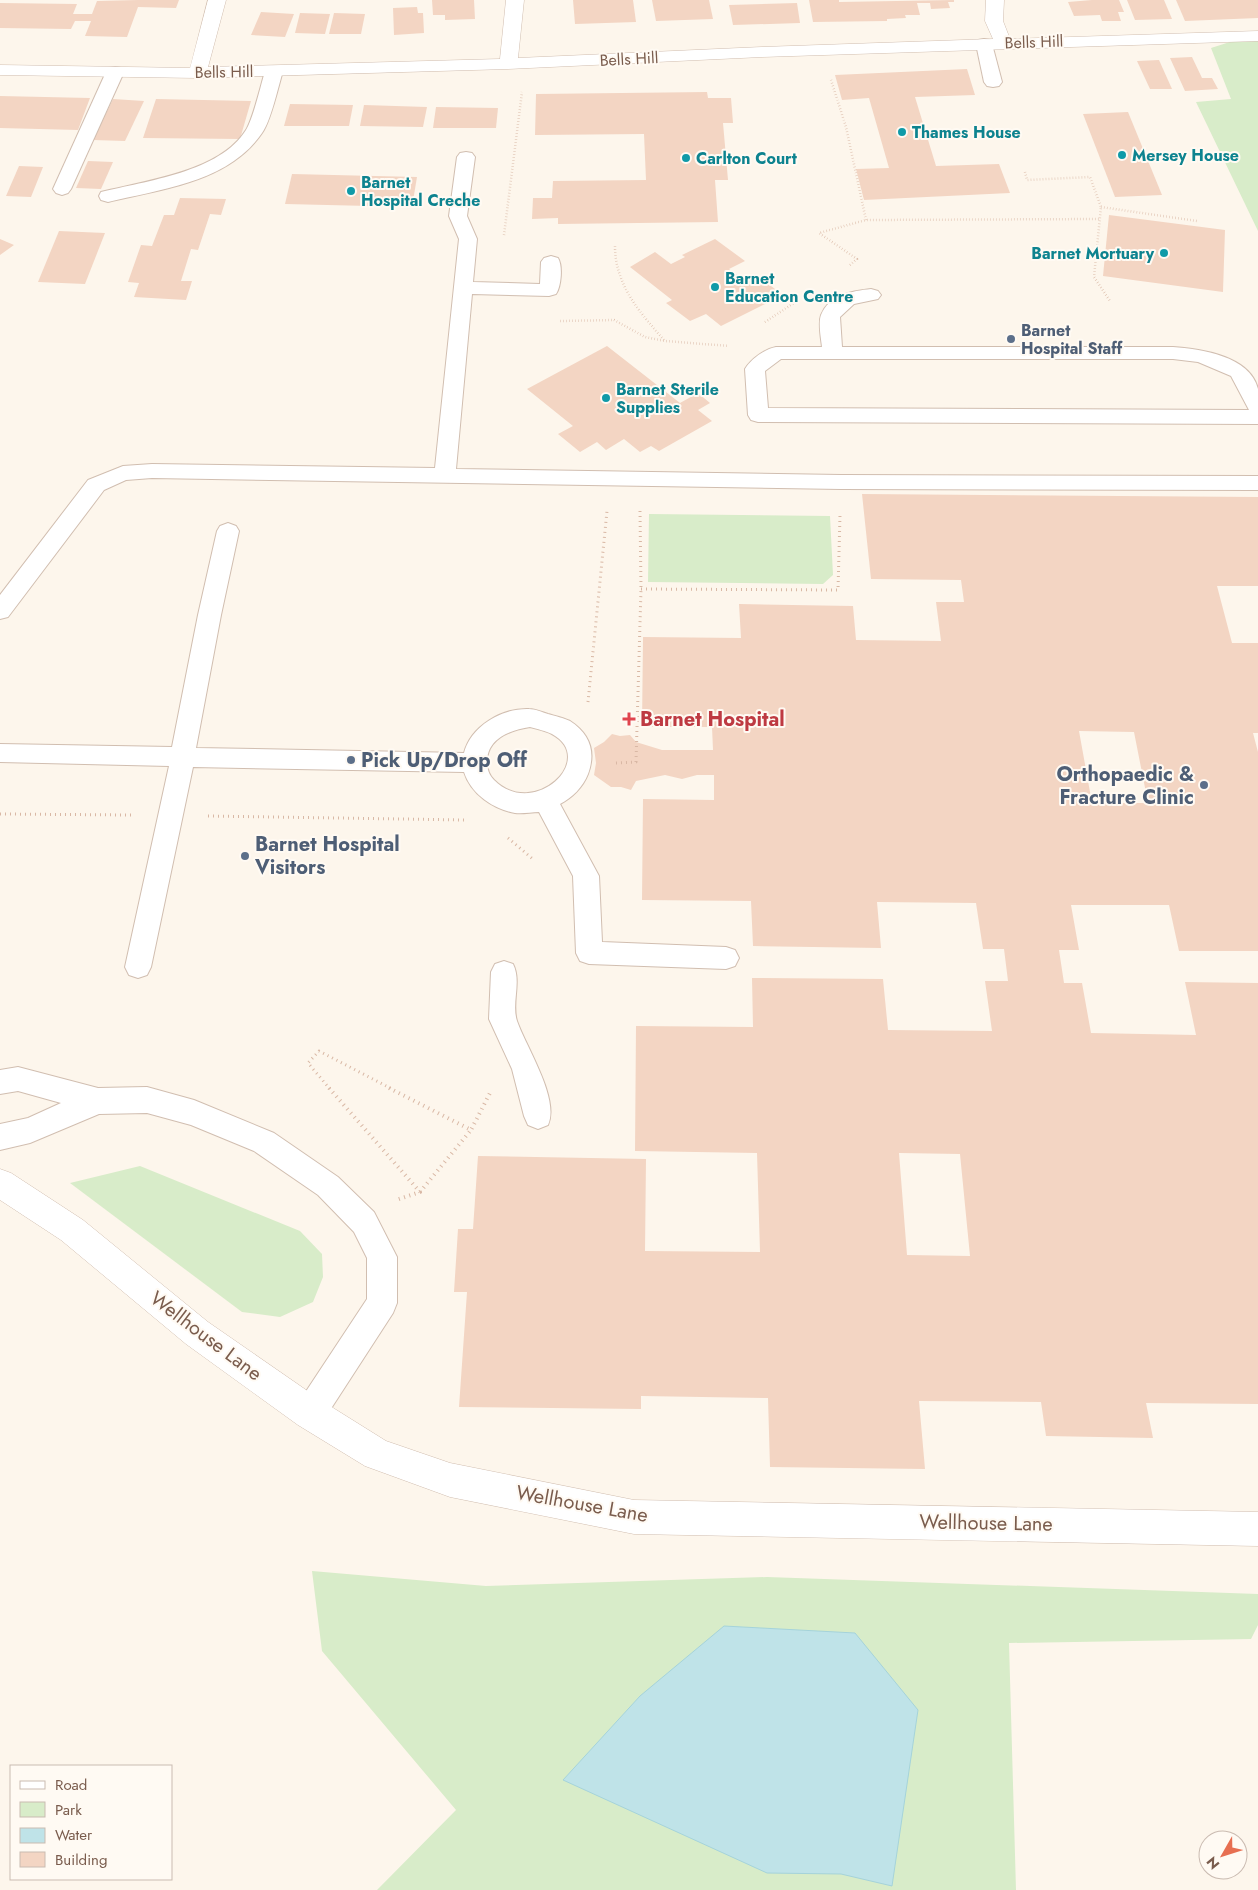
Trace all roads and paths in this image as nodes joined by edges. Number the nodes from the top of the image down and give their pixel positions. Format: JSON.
{"nodes":[{"id":1,"x":217,"y":0,"type":"edge"},
{"id":2,"x":515,"y":0,"type":"edge"},
{"id":3,"x":995,"y":0,"type":"edge"},
{"id":4,"x":1258,"y":36,"type":"edge"},
{"id":5,"x":1003,"y":43,"type":"junction"},
{"id":6,"x":984,"y":44,"type":"junction"},
{"id":7,"x":822,"y":50,"type":"junction"},
{"id":8,"x":517,"y":64,"type":"junction"},
{"id":9,"x":0,"y":70,"type":"edge"},
{"id":10,"x":274,"y":70,"type":"junction"},
{"id":11,"x":115,"y":72,"type":"junction"},
{"id":12,"x":198,"y":73,"type":"junction"},
{"id":13,"x":993,"y":82,"type":"dead end"},
{"id":14,"x":466,"y":157,"type":"dead end"},
{"id":15,"x":1025,"y":172,"type":"dead end"},
{"id":16,"x":62,"y":189,"type":"dead end"},
{"id":17,"x":108,"y":196,"type":"dead end"},
{"id":18,"x":1102,"y":207,"type":"junction"},
{"id":19,"x":1100,"y":219,"type":"junction"},
{"id":20,"x":866,"y":220,"type":"junction"},
{"id":21,"x":1197,"y":221,"type":"dead end"},
{"id":22,"x":503,"y":238,"type":"dead end"},
{"id":23,"x":616,"y":246,"type":"dead end"},
{"id":24,"x":551,"y":262,"type":"dead end"},
{"id":25,"x":844,"y":270,"type":"dead end"},
{"id":26,"x":463,"y":288,"type":"junction"},
{"id":27,"x":871,"y":295,"type":"dead end"},
{"id":28,"x":806,"y":296,"type":"dead end"},
{"id":29,"x":1110,"y":301,"type":"dead end"},
{"id":30,"x":556,"y":321,"type":"dead end"},
{"id":31,"x":765,"y":322,"type":"dead end"},
{"id":32,"x":665,"y":341,"type":"junction"},
{"id":33,"x":732,"y":344,"type":"dead end"},
{"id":34,"x":832,"y":352,"type":"junction"},
{"id":35,"x":1258,"y":408,"type":"edge"},
{"id":36,"x":1258,"y":417,"type":"edge"},
{"id":37,"x":445,"y":475,"type":"junction"},
{"id":38,"x":610,"y":478,"type":"junction"},
{"id":39,"x":840,"y":482,"type":"junction"},
{"id":40,"x":1258,"y":483,"type":"edge"},
{"id":41,"x":640,"y":527,"type":"dead end"},
{"id":42,"x":228,"y":531,"type":"dead end"},
{"id":43,"x":641,"y":590,"type":"junction"},
{"id":44,"x":0,"y":612,"type":"edge"},
{"id":45,"x":562,"y":727,"type":"junction"},
{"id":46,"x":0,"y":754,"type":"edge"},
{"id":47,"x":182,"y":756,"type":"junction"},
{"id":48,"x":473,"y":763,"type":"junction"},
{"id":49,"x":581,"y":764,"type":"junction"},
{"id":50,"x":545,"y":800,"type":"junction"},
{"id":51,"x":0,"y":814,"type":"edge"},
{"id":52,"x":168,"y":816,"type":"junction"},
{"id":53,"x":470,"y":821,"type":"dead end"},
{"id":54,"x":503,"y":835,"type":"dead end"},
{"id":55,"x":570,"y":850,"type":"junction"},
{"id":56,"x":726,"y":958,"type":"dead end"},
{"id":57,"x":138,"y":966,"type":"dead end"},
{"id":58,"x":504,"y":972,"type":"dead end"},
{"id":59,"x":0,"y":1082,"type":"edge"},
{"id":60,"x":492,"y":1089,"type":"dead end"},
{"id":61,"x":98,"y":1101,"type":"junction"},
{"id":62,"x":538,"y":1116,"type":"dead end"},
{"id":63,"x":471,"y":1130,"type":"junction"},
{"id":64,"x":0,"y":1137,"type":"edge"},
{"id":65,"x":0,"y":1183,"type":"edge"},
{"id":66,"x":420,"y":1192,"type":"junction"},
{"id":67,"x":396,"y":1200,"type":"dead end"},
{"id":68,"x":310,"y":1412,"type":"junction"},
{"id":69,"x":1258,"y":1529,"type":"edge"}],
"edges":[{"from":1,"to":12,"type":"street"},
{"from":2,"to":8,"type":"street"},
{"from":3,"to":5,"type":"street"},
{"from":4,"to":5,"type":"street","name":"Bells Hill"},
{"from":5,"to":6,"type":"street","name":"Bells Hill"},
{"from":6,"to":7,"type":"street","name":"Bells Hill"},
{"from":6,"to":13,"type":"lane"},
{"from":7,"to":8,"type":"street","name":"Bells Hill"},
{"from":7,"to":20,"type":"path"},
{"from":8,"to":10,"type":"street","name":"Bells Hill"},
{"from":8,"to":22,"type":"path"},
{"from":9,"to":11,"type":"street","name":"Bells Hill"},
{"from":10,"to":12,"type":"street","name":"Bells Hill"},
{"from":10,"to":17,"type":"lane"},
{"from":11,"to":12,"type":"street","name":"Bells Hill"},
{"from":11,"to":16,"type":"lane"},
{"from":14,"to":26,"type":"lane"},
{"from":15,"to":18,"type":"path"},
{"from":18,"to":19,"type":"path"},
{"from":18,"to":21,"type":"path"},
{"from":19,"to":20,"type":"path"},
{"from":19,"to":29,"type":"path"},
{"from":20,"to":25,"type":"path"},
{"from":23,"to":32,"type":"path"},
{"from":24,"to":26,"type":"lane"},
{"from":26,"to":37,"type":"lane"},
{"from":27,"to":34,"type":"lane"},
{"from":28,"to":31,"type":"path"},
{"from":30,"to":32,"type":"path"},
{"from":32,"to":33,"type":"path"},
{"from":34,"to":35,"type":"lane"},
{"from":34,"to":36,"type":"lane"},
{"from":37,"to":38,"type":"lane"},
{"from":37,"to":44,"type":"lane"},
{"from":38,"to":39,"type":"lane"},
{"from":38,"to":45,"type":"path"},
{"from":39,"to":40,"type":"lane"},
{"from":39,"to":43,"type":"path"},
{"from":41,"to":43,"type":"path"},
{"from":42,"to":47,"type":"lane"},
{"from":43,"to":49,"type":"path"},
{"from":45,"to":48,"type":"lane"},
{"from":45,"to":49,"type":"lane"},
{"from":46,"to":47,"type":"lane"},
{"from":47,"to":48,"type":"lane"},
{"from":47,"to":52,"type":"lane"},
{"from":48,"to":50,"type":"lane"},
{"from":49,"to":50,"type":"lane"},
{"from":50,"to":55,"type":"lane"},
{"from":51,"to":52,"type":"path"},
{"from":52,"to":53,"type":"path"},
{"from":52,"to":57,"type":"lane"},
{"from":54,"to":55,"type":"path"},
{"from":55,"to":56,"type":"lane"},
{"from":58,"to":62,"type":"lane"},
{"from":59,"to":61,"type":"lane"},
{"from":60,"to":63,"type":"path"},
{"from":61,"to":64,"type":"lane"},
{"from":61,"to":68,"type":"lane"},
{"from":63,"to":66,"type":"path"},
{"from":63,"to":66,"type":"path"},
{"from":65,"to":68,"type":"street","name":"Wellhouse Lane"},
{"from":66,"to":67,"type":"path"},
{"from":68,"to":69,"type":"street","name":"Wellhouse Lane"}]}
